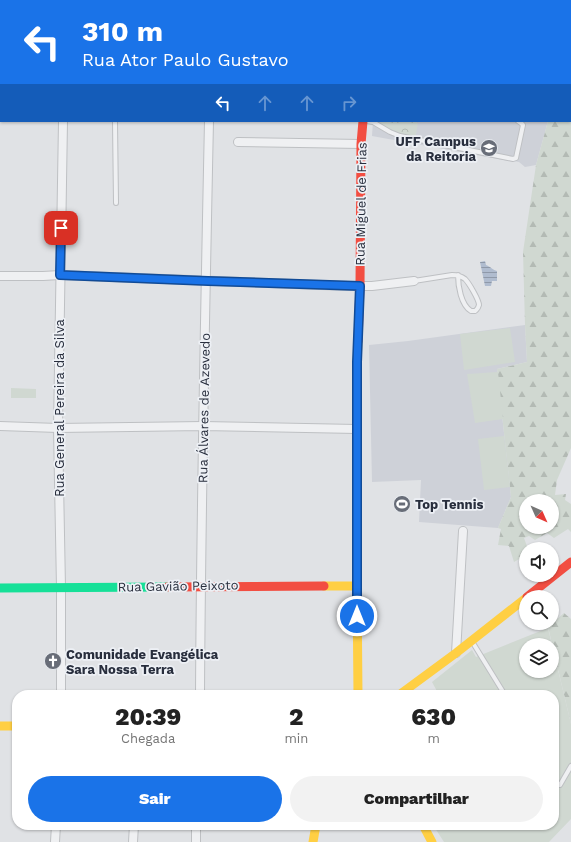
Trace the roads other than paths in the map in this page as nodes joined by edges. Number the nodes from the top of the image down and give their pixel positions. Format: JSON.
{"nodes":[{"id":1,"x":63,"y":122,"type":"edge"},
{"id":2,"x":115,"y":122,"type":"edge"},
{"id":3,"x":209,"y":122,"type":"edge"},
{"id":4,"x":363,"y":122,"type":"edge"},
{"id":5,"x":373,"y":122,"type":"edge"},
{"id":6,"x":521,"y":122,"type":"edge"},
{"id":7,"x":238,"y":142,"type":"dead end"},
{"id":8,"x":361,"y":144,"type":"junction"},
{"id":9,"x":116,"y":204,"type":"dead end"},
{"id":10,"x":60,"y":275,"type":"junction"},
{"id":11,"x":458,"y":275,"type":"junction"},
{"id":12,"x":0,"y":276,"type":"edge"},
{"id":13,"x":206,"y":281,"type":"junction"},
{"id":14,"x":414,"y":281,"type":"joint"},
{"id":15,"x":360,"y":286,"type":"junction"},
{"id":16,"x":0,"y":426,"type":"edge"},
{"id":17,"x":203,"y":426,"type":"junction"},
{"id":18,"x":58,"y":428,"type":"junction"},
{"id":19,"x":357,"y":429,"type":"junction"},
{"id":20,"x":463,"y":531,"type":"dead end"},
{"id":21,"x":571,"y":562,"type":"edge"},
{"id":22,"x":201,"y":586,"type":"junction"},
{"id":23,"x":357,"y":586,"type":"junction"},
{"id":24,"x":0,"y":588,"type":"edge"},
{"id":25,"x":61,"y":588,"type":"junction"},
{"id":26,"x":537,"y":590,"type":"edge"},
{"id":27,"x":519,"y":604,"type":"edge"},
{"id":28,"x":472,"y":641,"type":"junction"},
{"id":29,"x":456,"y":652,"type":"junction"},
{"id":30,"x":61,"y":690,"type":"edge"},
{"id":31,"x":200,"y":690,"type":"edge"},
{"id":32,"x":359,"y":690,"type":"edge"},
{"id":33,"x":406,"y":690,"type":"edge"},
{"id":34,"x":502,"y":690,"type":"edge"},
{"id":35,"x":0,"y":726,"type":"edge"},
{"id":36,"x":12,"y":726,"type":"edge"},
{"id":37,"x":571,"y":766,"type":"edge"},
{"id":38,"x":559,"y":784,"type":"edge"},
{"id":39,"x":56,"y":830,"type":"edge"},
{"id":40,"x":134,"y":830,"type":"edge"},
{"id":41,"x":196,"y":830,"type":"edge"},
{"id":42,"x":315,"y":830,"type":"edge"},
{"id":43,"x":426,"y":830,"type":"edge"},
{"id":44,"x":55,"y":842,"type":"edge"},
{"id":45,"x":133,"y":842,"type":"edge"},
{"id":46,"x":196,"y":842,"type":"edge"},
{"id":47,"x":313,"y":842,"type":"edge"},
{"id":48,"x":432,"y":842,"type":"edge"}],
"edges":[{"from":1,"to":10,"type":"street","name":"Rua General Pereira da Silva"},
{"from":2,"to":9,"type":"lane"},
{"from":3,"to":13,"type":"street","name":"Rua Álvares de Azevedo"},
{"from":4,"to":8,"type":"main road","name":"Rua Miguel de Frias"},
{"from":5,"to":6,"type":"lane"},
{"from":7,"to":8,"type":"street"},
{"from":8,"to":15,"type":"main road","name":"Rua Miguel de Frias"},
{"from":10,"to":12,"type":"street"},
{"from":10,"to":13,"type":"street"},
{"from":10,"to":18,"type":"street","name":"Rua General Pereira da Silva"},
{"from":11,"to":11,"type":"lane"},
{"from":11,"to":14,"type":"lane"},
{"from":13,"to":15,"type":"street"},
{"from":13,"to":17,"type":"street","name":"Rua Álvares de Azevedo"},
{"from":14,"to":15,"type":"street"},
{"from":15,"to":19,"type":"main road","name":"Rua Miguel de Frias"},
{"from":16,"to":18,"type":"street"},
{"from":17,"to":18,"type":"street"},
{"from":17,"to":19,"type":"street"},
{"from":17,"to":22,"type":"street","name":"Rua Álvares de Azevedo"},
{"from":18,"to":25,"type":"street","name":"Rua General Pereira da Silva"},
{"from":19,"to":23,"type":"main road","name":"Rua Miguel de Frias"},
{"from":20,"to":29,"type":"street"},
{"from":21,"to":26,"type":"main road"},
{"from":22,"to":23,"type":"main road","name":"Rua Gavião Peixoto"},
{"from":22,"to":25,"type":"main road","name":"Rua Gavião Peixoto"},
{"from":22,"to":31,"type":"street","name":"Rua Álvares de Azevedo"},
{"from":23,"to":32,"type":"main road","name":"Rua Miguel de Frias"},
{"from":24,"to":25,"type":"main road","name":"Rua Gavião Peixoto"},
{"from":25,"to":30,"type":"street","name":"Rua General Pereira da Silva"},
{"from":27,"to":28,"type":"main road"},
{"from":28,"to":29,"type":"main road"},
{"from":28,"to":34,"type":"lane"},
{"from":29,"to":33,"type":"main road"},
{"from":35,"to":36,"type":"main road"},
{"from":37,"to":38,"type":"lane"},
{"from":39,"to":44,"type":"street"},
{"from":40,"to":45,"type":"street"},
{"from":41,"to":46,"type":"street"},
{"from":42,"to":47,"type":"main road"},
{"from":43,"to":48,"type":"main road"}]}
